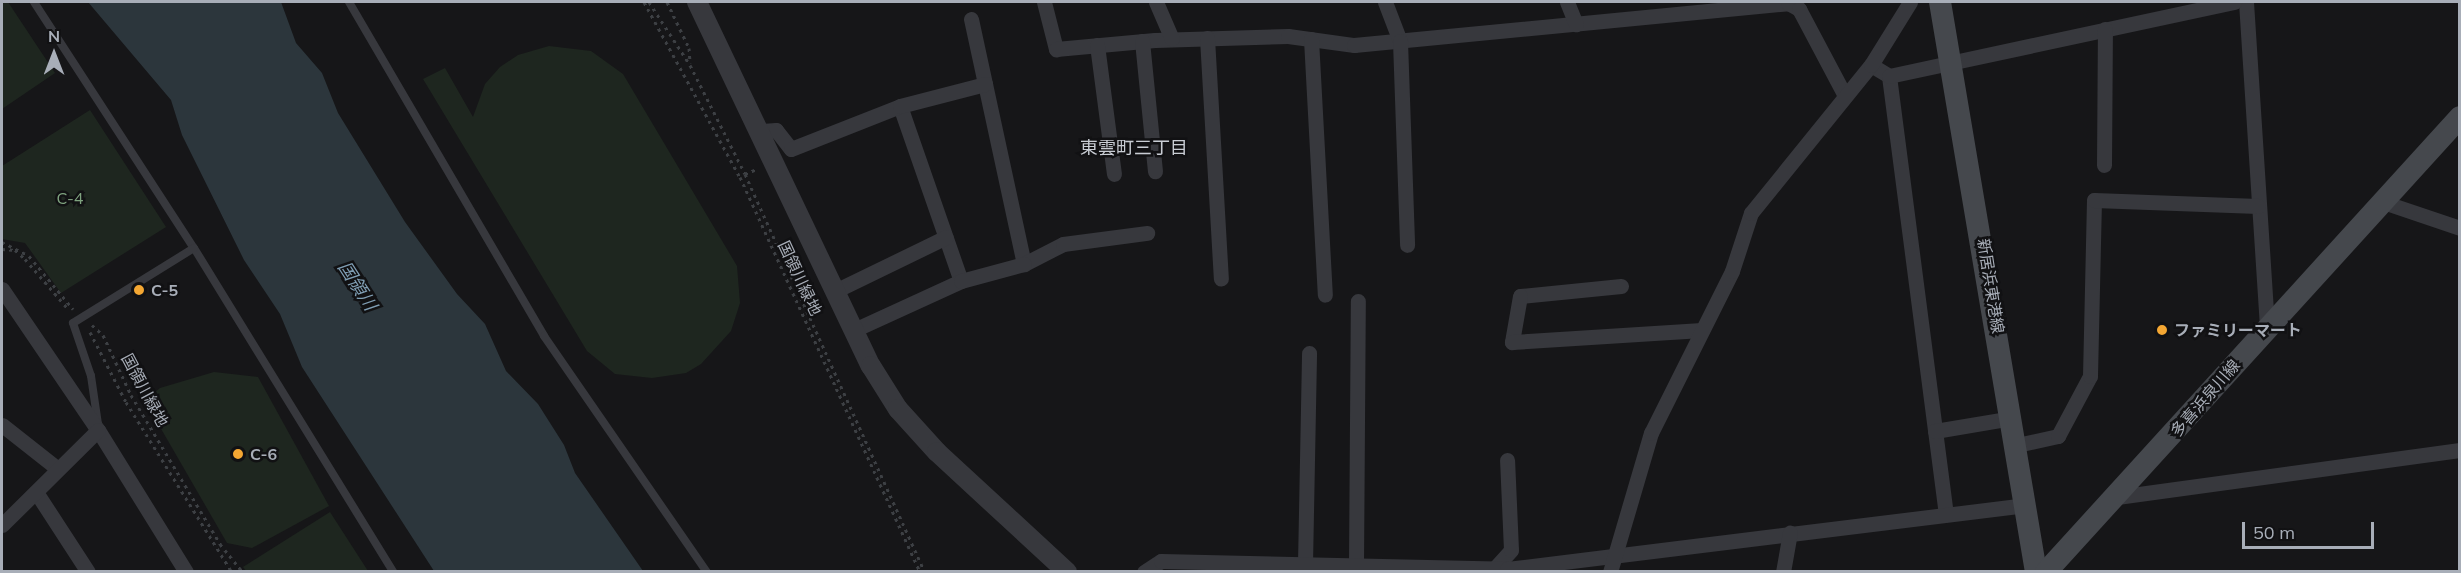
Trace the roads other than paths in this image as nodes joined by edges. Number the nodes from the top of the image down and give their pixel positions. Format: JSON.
{"nodes":[{"id":1,"x":34,"y":2,"type":"edge"},
{"id":2,"x":349,"y":2,"type":"edge"},
{"id":3,"x":697,"y":2,"type":"edge"},
{"id":4,"x":1044,"y":2,"type":"edge"},
{"id":5,"x":1156,"y":2,"type":"edge"},
{"id":6,"x":1385,"y":2,"type":"edge"},
{"id":7,"x":1567,"y":2,"type":"edge"},
{"id":8,"x":1910,"y":2,"type":"edge"},
{"id":9,"x":1940,"y":2,"type":"edge"},
{"id":10,"x":2234,"y":2,"type":"edge"},
{"id":11,"x":2246,"y":2,"type":"edge"},
{"id":12,"x":1657,"y":9,"type":"edge"},
{"id":13,"x":971,"y":19,"type":"dead end"},
{"id":14,"x":1576,"y":24,"type":"junction"},
{"id":15,"x":2105,"y":29,"type":"junction"},
{"id":16,"x":1207,"y":38,"type":"junction"},
{"id":17,"x":1172,"y":39,"type":"junction"},
{"id":18,"x":1311,"y":39,"type":"junction"},
{"id":19,"x":1142,"y":41,"type":"junction"},
{"id":20,"x":1401,"y":41,"type":"junction"},
{"id":21,"x":1097,"y":45,"type":"junction"},
{"id":22,"x":1953,"y":60,"type":"junction"},
{"id":23,"x":1871,"y":65,"type":"junction"},
{"id":24,"x":1889,"y":76,"type":"junction"},
{"id":25,"x":985,"y":84,"type":"junction"},
{"id":26,"x":1845,"y":96,"type":"junction"},
{"id":27,"x":900,"y":106,"type":"junction"},
{"id":28,"x":2460,"y":117,"type":"edge"},
{"id":29,"x":762,"y":131,"type":"junction"},
{"id":30,"x":2104,"y":165,"type":"dead end"},
{"id":31,"x":1155,"y":171,"type":"dead end"},
{"id":32,"x":1114,"y":174,"type":"dead end"},
{"id":33,"x":2383,"y":202,"type":"junction"},
{"id":34,"x":2258,"y":206,"type":"junction"},
{"id":35,"x":2460,"y":228,"type":"edge"},
{"id":36,"x":1147,"y":233,"type":"dead end"},
{"id":37,"x":946,"y":237,"type":"junction"},
{"id":38,"x":1407,"y":245,"type":"dead end"},
{"id":39,"x":194,"y":248,"type":"junction"},
{"id":40,"x":1024,"y":264,"type":"junction"},
{"id":41,"x":1221,"y":279,"type":"dead end"},
{"id":42,"x":961,"y":281,"type":"junction"},
{"id":43,"x":1621,"y":286,"type":"dead end"},
{"id":44,"x":2,"y":289,"type":"edge"},
{"id":45,"x":835,"y":291,"type":"junction"},
{"id":46,"x":1324,"y":295,"type":"dead end"},
{"id":47,"x":1358,"y":301,"type":"dead end"},
{"id":48,"x":2267,"y":328,"type":"junction"},
{"id":49,"x":854,"y":330,"type":"junction"},
{"id":50,"x":1702,"y":330,"type":"junction"},
{"id":51,"x":1309,"y":353,"type":"dead end"},
{"id":52,"x":2013,"y":418,"type":"junction"},
{"id":53,"x":2,"y":425,"type":"edge"},
{"id":54,"x":98,"y":430,"type":"junction"},
{"id":55,"x":1935,"y":431,"type":"junction"},
{"id":56,"x":2017,"y":445,"type":"junction"},
{"id":57,"x":2460,"y":450,"type":"edge"},
{"id":58,"x":1507,"y":460,"type":"dead end"},
{"id":59,"x":58,"y":469,"type":"junction"},
{"id":60,"x":36,"y":492,"type":"junction"},
{"id":61,"x":2117,"y":497,"type":"junction"},
{"id":62,"x":2026,"y":505,"type":"junction"},
{"id":63,"x":1946,"y":514,"type":"junction"},
{"id":64,"x":2,"y":525,"type":"edge"},
{"id":65,"x":1790,"y":533,"type":"junction"},
{"id":66,"x":1305,"y":564,"type":"junction"},
{"id":67,"x":1611,"y":564,"type":"edge"},
{"id":68,"x":1356,"y":565,"type":"junction"},
{"id":69,"x":1503,"y":570,"type":"edge"},
{"id":70,"x":88,"y":572,"type":"edge"},
{"id":71,"x":186,"y":572,"type":"edge"},
{"id":72,"x":393,"y":572,"type":"edge"},
{"id":73,"x":707,"y":572,"type":"edge"},
{"id":74,"x":1067,"y":572,"type":"edge"},
{"id":75,"x":1144,"y":572,"type":"edge"},
{"id":76,"x":1782,"y":572,"type":"edge"},
{"id":77,"x":2036,"y":572,"type":"edge"},
{"id":78,"x":2046,"y":572,"type":"edge"}],
"edges":[{"from":1,"to":39,"type":"lane"},
{"from":2,"to":73,"type":"lane"},
{"from":3,"to":29,"type":"street"},
{"from":4,"to":21,"type":"street"},
{"from":5,"to":17,"type":"street"},
{"from":6,"to":20,"type":"street"},
{"from":7,"to":14,"type":"street"},
{"from":8,"to":23,"type":"street"},
{"from":9,"to":22,"type":"main road","name":"新居浜東港線"},
{"from":10,"to":15,"type":"street"},
{"from":11,"to":34,"type":"street"},
{"from":12,"to":14,"type":"street"},
{"from":12,"to":26,"type":"street"},
{"from":13,"to":25,"type":"street"},
{"from":14,"to":20,"type":"street"},
{"from":15,"to":22,"type":"street"},
{"from":15,"to":30,"type":"street"},
{"from":16,"to":17,"type":"street"},
{"from":16,"to":18,"type":"street"},
{"from":16,"to":41,"type":"street"},
{"from":17,"to":19,"type":"street"},
{"from":18,"to":20,"type":"street"},
{"from":18,"to":46,"type":"street"},
{"from":19,"to":21,"type":"street"},
{"from":19,"to":31,"type":"street"},
{"from":20,"to":38,"type":"street"},
{"from":21,"to":32,"type":"street"},
{"from":22,"to":24,"type":"street"},
{"from":22,"to":52,"type":"main road","name":"新居浜東港線"},
{"from":23,"to":24,"type":"street"},
{"from":23,"to":26,"type":"street"},
{"from":24,"to":55,"type":"street"},
{"from":25,"to":27,"type":"street"},
{"from":25,"to":40,"type":"street"},
{"from":26,"to":50,"type":"street"},
{"from":27,"to":29,"type":"street"},
{"from":27,"to":37,"type":"street"},
{"from":28,"to":33,"type":"main road","name":"多喜浜泉川線"},
{"from":29,"to":45,"type":"street"},
{"from":33,"to":35,"type":"street"},
{"from":33,"to":48,"type":"main road","name":"多喜浜泉川線"},
{"from":34,"to":48,"type":"street"},
{"from":34,"to":56,"type":"street"},
{"from":36,"to":40,"type":"street"},
{"from":37,"to":42,"type":"street"},
{"from":37,"to":45,"type":"street"},
{"from":39,"to":54,"type":"lane"},
{"from":39,"to":72,"type":"lane"},
{"from":40,"to":42,"type":"street"},
{"from":42,"to":49,"type":"street"},
{"from":43,"to":50,"type":"street"},
{"from":44,"to":54,"type":"street"},
{"from":45,"to":49,"type":"street"},
{"from":47,"to":68,"type":"street"},
{"from":48,"to":61,"type":"main road","name":"多喜浜泉川線"},
{"from":49,"to":74,"type":"street"},
{"from":50,"to":67,"type":"street"},
{"from":51,"to":66,"type":"street"},
{"from":52,"to":55,"type":"street"},
{"from":52,"to":56,"type":"main road","name":"新居浜東港線"},
{"from":53,"to":59,"type":"street"},
{"from":54,"to":59,"type":"street"},
{"from":54,"to":71,"type":"street"},
{"from":55,"to":63,"type":"street"},
{"from":56,"to":62,"type":"main road","name":"新居浜東港線"},
{"from":57,"to":61,"type":"street"},
{"from":58,"to":69,"type":"street"},
{"from":59,"to":60,"type":"street"},
{"from":60,"to":64,"type":"street"},
{"from":60,"to":70,"type":"street"},
{"from":61,"to":78,"type":"main road","name":"多喜浜泉川線"},
{"from":62,"to":63,"type":"street"},
{"from":62,"to":77,"type":"main road","name":"新居浜東港線"},
{"from":63,"to":65,"type":"street"},
{"from":65,"to":67,"type":"street"},
{"from":65,"to":76,"type":"street"},
{"from":66,"to":68,"type":"street"},
{"from":66,"to":75,"type":"street"},
{"from":67,"to":69,"type":"street"},
{"from":68,"to":69,"type":"street"}]}
